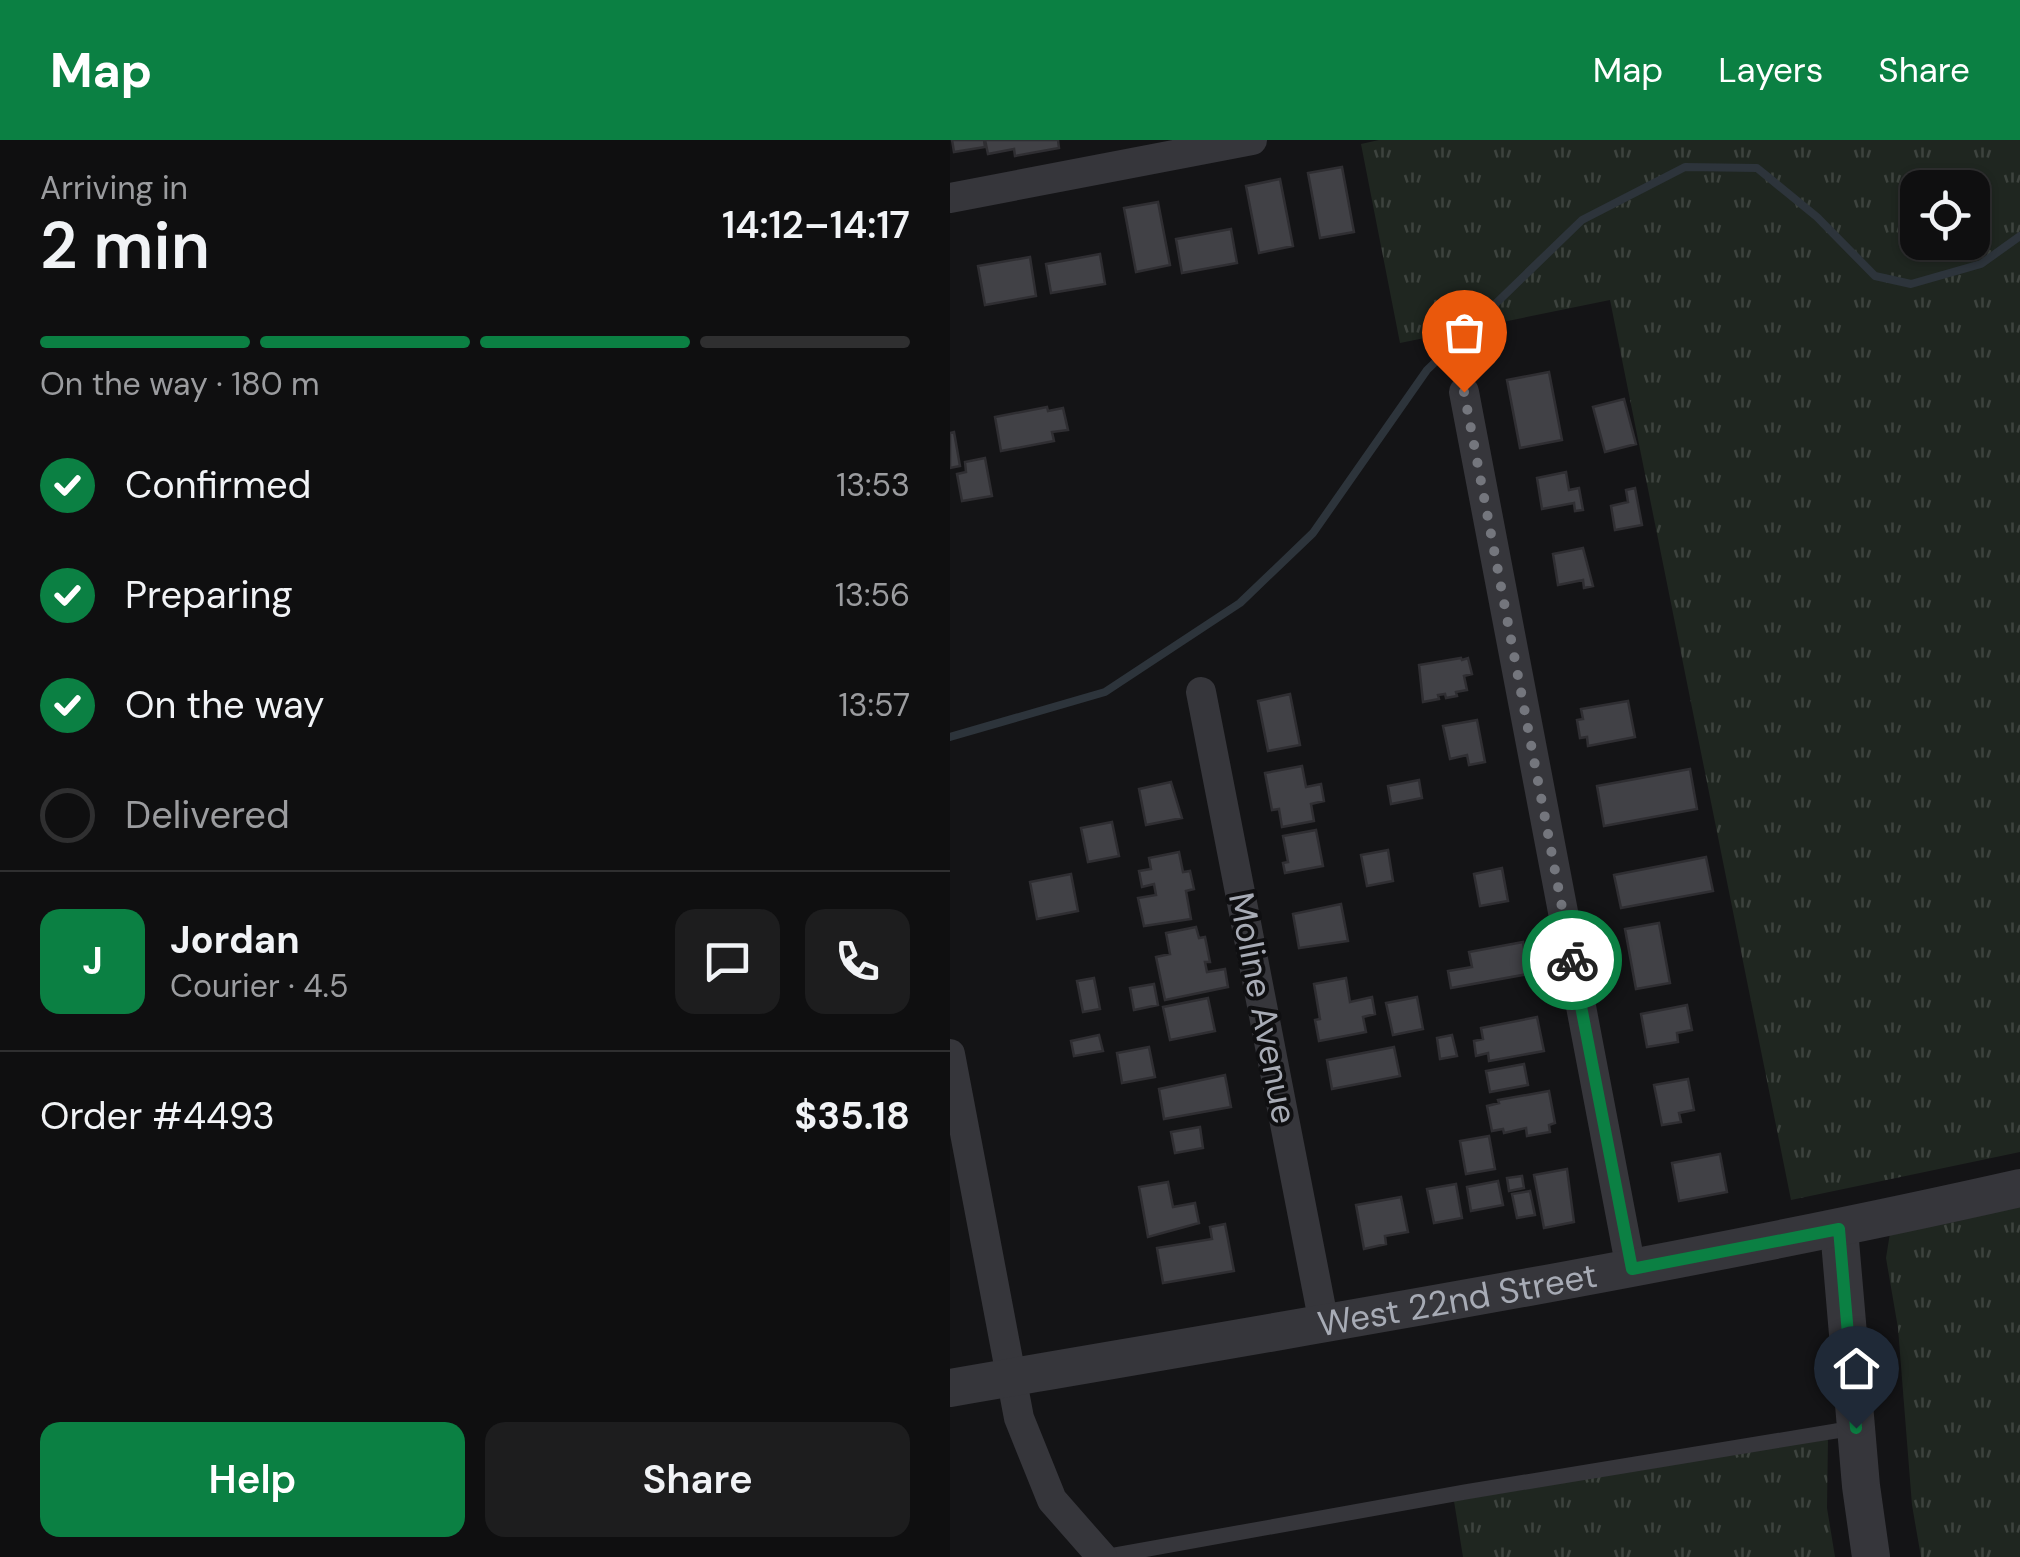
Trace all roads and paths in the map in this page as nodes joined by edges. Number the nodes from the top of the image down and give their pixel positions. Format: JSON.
{"nodes":[{"id":1,"x":1252,"y":140,"type":"edge"},
{"id":2,"x":1111,"y":153,"type":"edge"},
{"id":3,"x":950,"y":198,"type":"edge"},
{"id":4,"x":1464,"y":392,"type":"dead end"},
{"id":5,"x":1201,"y":692,"type":"dead end"},
{"id":6,"x":950,"y":1054,"type":"edge"},
{"id":7,"x":2020,"y":1188,"type":"edge"},
{"id":8,"x":1839,"y":1229,"type":"junction"},
{"id":9,"x":1632,"y":1269,"type":"junction"},
{"id":10,"x":1324,"y":1324,"type":"junction"},
{"id":11,"x":1011,"y":1378,"type":"junction"},
{"id":12,"x":950,"y":1388,"type":"edge"},
{"id":13,"x":1856,"y":1428,"type":"junction"},
{"id":14,"x":1103,"y":1557,"type":"edge"},
{"id":15,"x":1871,"y":1557,"type":"edge"}],
"edges":[{"from":1,"to":2,"type":"street"},
{"from":2,"to":3,"type":"street"},
{"from":4,"to":9,"type":"street"},
{"from":5,"to":10,"type":"street","name":"Moline Avenue"},
{"from":6,"to":11,"type":"street"},
{"from":7,"to":8,"type":"street","name":"West 22nd Street"},
{"from":8,"to":9,"type":"street","name":"West 22nd Street"},
{"from":8,"to":13,"type":"street"},
{"from":9,"to":10,"type":"street","name":"West 22nd Street"},
{"from":10,"to":11,"type":"street","name":"West 22nd Street"},
{"from":11,"to":12,"type":"street","name":"West 22nd Street"},
{"from":11,"to":14,"type":"street"},
{"from":13,"to":14,"type":"lane"},
{"from":13,"to":15,"type":"street"}]}
